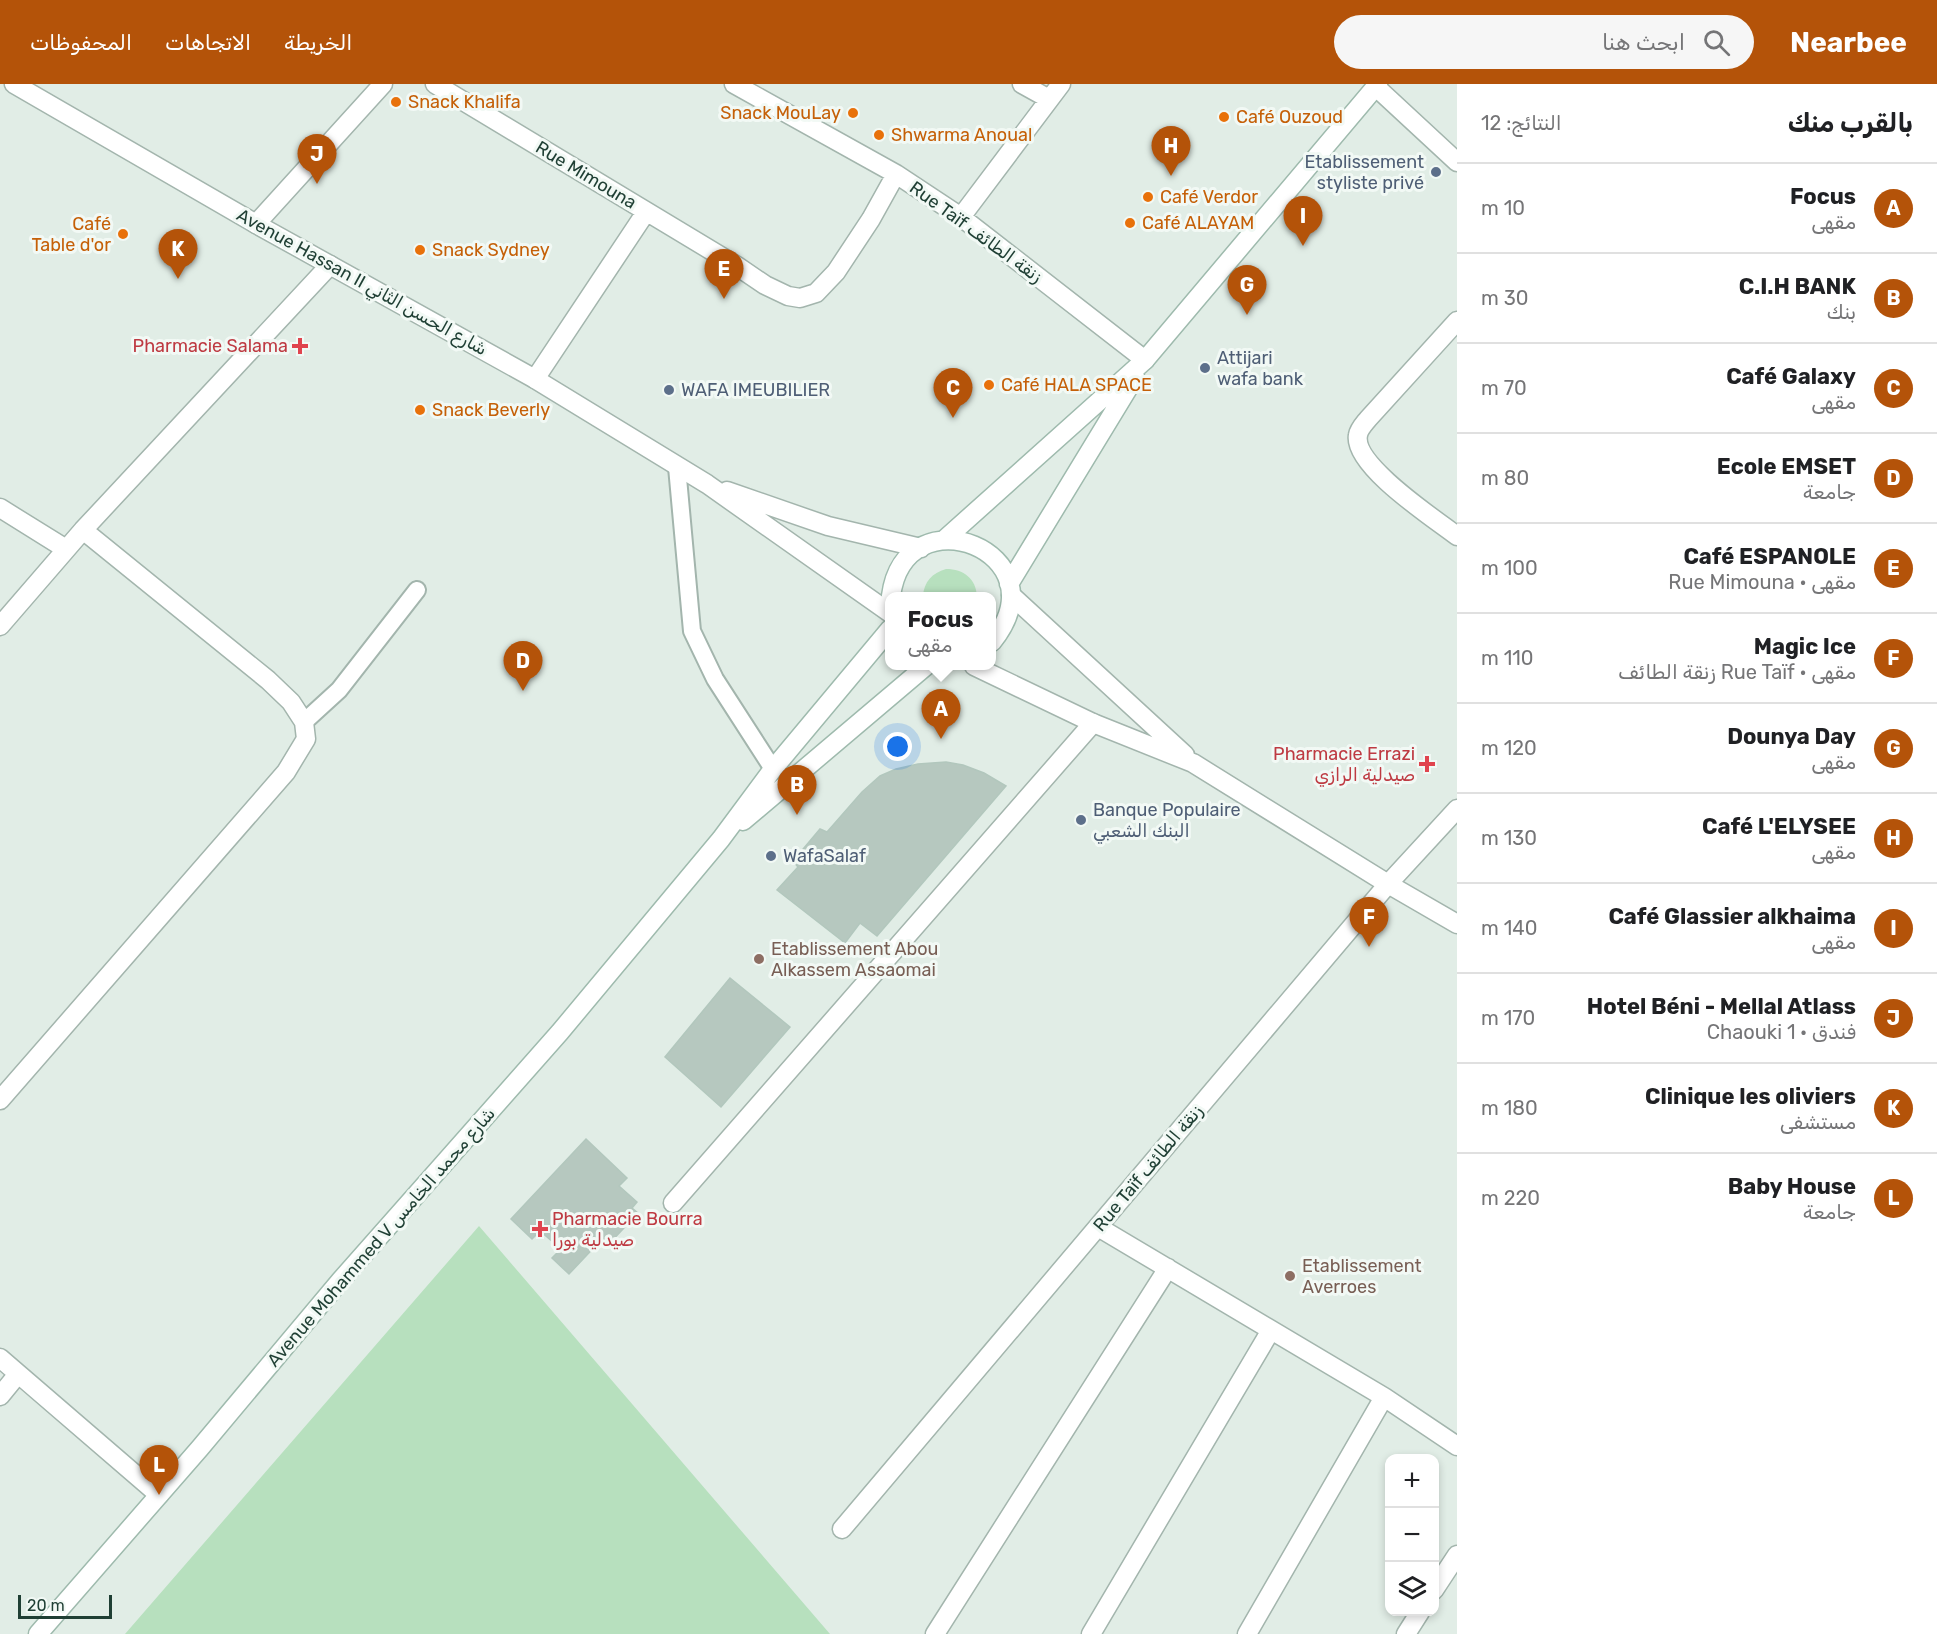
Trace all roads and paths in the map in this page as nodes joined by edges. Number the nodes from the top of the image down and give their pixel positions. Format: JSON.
{"nodes":[{"id":1,"x":14,"y":84,"type":"edge"},
{"id":2,"x":382,"y":84,"type":"edge"},
{"id":3,"x":435,"y":84,"type":"edge"},
{"id":4,"x":734,"y":84,"type":"edge"},
{"id":5,"x":1022,"y":84,"type":"edge"},
{"id":6,"x":1061,"y":84,"type":"edge"},
{"id":7,"x":1377,"y":85,"type":"edge"},
{"id":8,"x":1049,"y":99,"type":"junction"},
{"id":9,"x":1457,"y":162,"type":"edge"},
{"id":10,"x":896,"y":174,"type":"junction"},
{"id":11,"x":646,"y":212,"type":"junction"},
{"id":12,"x":961,"y":217,"type":"junction"},
{"id":13,"x":256,"y":224,"type":"junction"},
{"id":14,"x":330,"y":265,"type":"junction"},
{"id":15,"x":1457,"y":321,"type":"edge"},
{"id":16,"x":1145,"y":360,"type":"junction"},
{"id":17,"x":535,"y":379,"type":"junction"},
{"id":18,"x":677,"y":467,"type":"junction"},
{"id":19,"x":707,"y":484,"type":"junction"},
{"id":20,"x":0,"y":508,"type":"edge"},
{"id":21,"x":83,"y":530,"type":"junction"},
{"id":22,"x":1457,"y":536,"type":"edge"},
{"id":23,"x":944,"y":540,"type":"junction"},
{"id":24,"x":921,"y":548,"type":"junction"},
{"id":25,"x":66,"y":549,"type":"junction"},
{"id":26,"x":1010,"y":589,"type":"junction"},
{"id":27,"x":417,"y":590,"type":"dead end"},
{"id":28,"x":892,"y":592,"type":"edge"},
{"id":29,"x":885,"y":610,"type":"edge"},
{"id":30,"x":0,"y":626,"type":"edge"},
{"id":31,"x":885,"y":635,"type":"edge"},
{"id":32,"x":996,"y":637,"type":"edge"},
{"id":33,"x":921,"y":670,"type":"edge"},
{"id":34,"x":982,"y":670,"type":"edge"},
{"id":35,"x":304,"y":722,"type":"junction"},
{"id":36,"x":1093,"y":723,"type":"junction"},
{"id":37,"x":1193,"y":763,"type":"junction"},
{"id":38,"x":772,"y":769,"type":"junction"},
{"id":39,"x":1457,"y":810,"type":"edge"},
{"id":40,"x":721,"y":839,"type":"junction"},
{"id":41,"x":1388,"y":884,"type":"junction"},
{"id":42,"x":1457,"y":924,"type":"edge"},
{"id":43,"x":0,"y":1100,"type":"edge"},
{"id":44,"x":673,"y":1203,"type":"dead end"},
{"id":45,"x":1098,"y":1227,"type":"junction"},
{"id":46,"x":1168,"y":1268,"type":"junction"},
{"id":47,"x":1271,"y":1330,"type":"junction"},
{"id":48,"x":0,"y":1358,"type":"edge"},
{"id":49,"x":18,"y":1374,"type":"junction"},
{"id":50,"x":0,"y":1396,"type":"edge"},
{"id":51,"x":1384,"y":1396,"type":"junction"},
{"id":52,"x":1457,"y":1446,"type":"edge"},
{"id":53,"x":159,"y":1495,"type":"junction"},
{"id":54,"x":842,"y":1529,"type":"dead end"},
{"id":55,"x":1457,"y":1555,"type":"edge"},
{"id":56,"x":1439,"y":1582,"type":"edge"},
{"id":57,"x":1417,"y":1616,"type":"edge"},
{"id":58,"x":38,"y":1634,"type":"edge"},
{"id":59,"x":935,"y":1634,"type":"edge"},
{"id":60,"x":1091,"y":1634,"type":"edge"},
{"id":61,"x":1247,"y":1634,"type":"edge"},
{"id":62,"x":1406,"y":1634,"type":"edge"}],
"edges":[{"from":1,"to":13,"type":"street","name":"Avenue Hassan II شارع الحسن الثاني"},
{"from":2,"to":13,"type":"street"},
{"from":3,"to":11,"type":"street","name":"Rue Mimouna"},
{"from":4,"to":10,"type":"street","name":"Rue Taïf زنقة الطائف"},
{"from":5,"to":8,"type":"street"},
{"from":6,"to":8,"type":"street"},
{"from":7,"to":9,"type":"street"},
{"from":7,"to":16,"type":"street"},
{"from":8,"to":12,"type":"street"},
{"from":10,"to":11,"type":"street","name":"Rue Mimouna"},
{"from":10,"to":12,"type":"street","name":"Rue Taïf زنقة الطائف"},
{"from":11,"to":17,"type":"street"},
{"from":12,"to":16,"type":"street","name":"Rue Taïf زنقة الطائف"},
{"from":13,"to":14,"type":"street","name":"Avenue Hassan II شارع الحسن الثاني"},
{"from":14,"to":17,"type":"street","name":"Avenue Hassan II شارع الحسن الثاني"},
{"from":14,"to":21,"type":"street"},
{"from":15,"to":22,"type":"street"},
{"from":16,"to":23,"type":"street"},
{"from":16,"to":26,"type":"street"},
{"from":17,"to":18,"type":"street","name":"Avenue Hassan II شارع الحسن الثاني"},
{"from":18,"to":19,"type":"street","name":"Avenue Hassan II شارع الحسن الثاني"},
{"from":18,"to":38,"type":"lane"},
{"from":19,"to":24,"type":"street","name":"Avenue Hassan II شارع الحسن الثاني"},
{"from":19,"to":29,"type":"street","name":"Avenue Hassan II شارع الحسن الثاني"},
{"from":20,"to":25,"type":"street"},
{"from":21,"to":25,"type":"street"},
{"from":21,"to":35,"type":"street"},
{"from":23,"to":24,"type":"street"},
{"from":23,"to":26,"type":"street"},
{"from":24,"to":28,"type":"street"},
{"from":25,"to":30,"type":"street"},
{"from":26,"to":32,"type":"street"},
{"from":26,"to":37,"type":"street"},
{"from":27,"to":35,"type":"lane"},
{"from":31,"to":38,"type":"street"},
{"from":33,"to":40,"type":"street"},
{"from":34,"to":36,"type":"street"},
{"from":35,"to":43,"type":"street"},
{"from":36,"to":37,"type":"street"},
{"from":36,"to":44,"type":"street"},
{"from":37,"to":41,"type":"street"},
{"from":38,"to":40,"type":"street"},
{"from":39,"to":41,"type":"street","name":"Rue Taïf زنقة الطائف"},
{"from":40,"to":53,"type":"street","name":"Avenue Mohammed V شارع محمد الخامس"},
{"from":41,"to":42,"type":"street"},
{"from":41,"to":45,"type":"street","name":"Rue Taïf زنقة الطائف"},
{"from":45,"to":46,"type":"street"},
{"from":45,"to":54,"type":"street","name":"Rue Taïf زنقة الطائف"},
{"from":46,"to":47,"type":"street"},
{"from":46,"to":59,"type":"street"},
{"from":47,"to":51,"type":"street"},
{"from":47,"to":60,"type":"street"},
{"from":48,"to":49,"type":"street"},
{"from":49,"to":50,"type":"street"},
{"from":49,"to":53,"type":"street"},
{"from":51,"to":52,"type":"street"},
{"from":51,"to":61,"type":"street"},
{"from":53,"to":58,"type":"street","name":"Avenue Mohammed V شارع محمد الخامس"},
{"from":55,"to":56,"type":"street"},
{"from":57,"to":62,"type":"street"}]}
